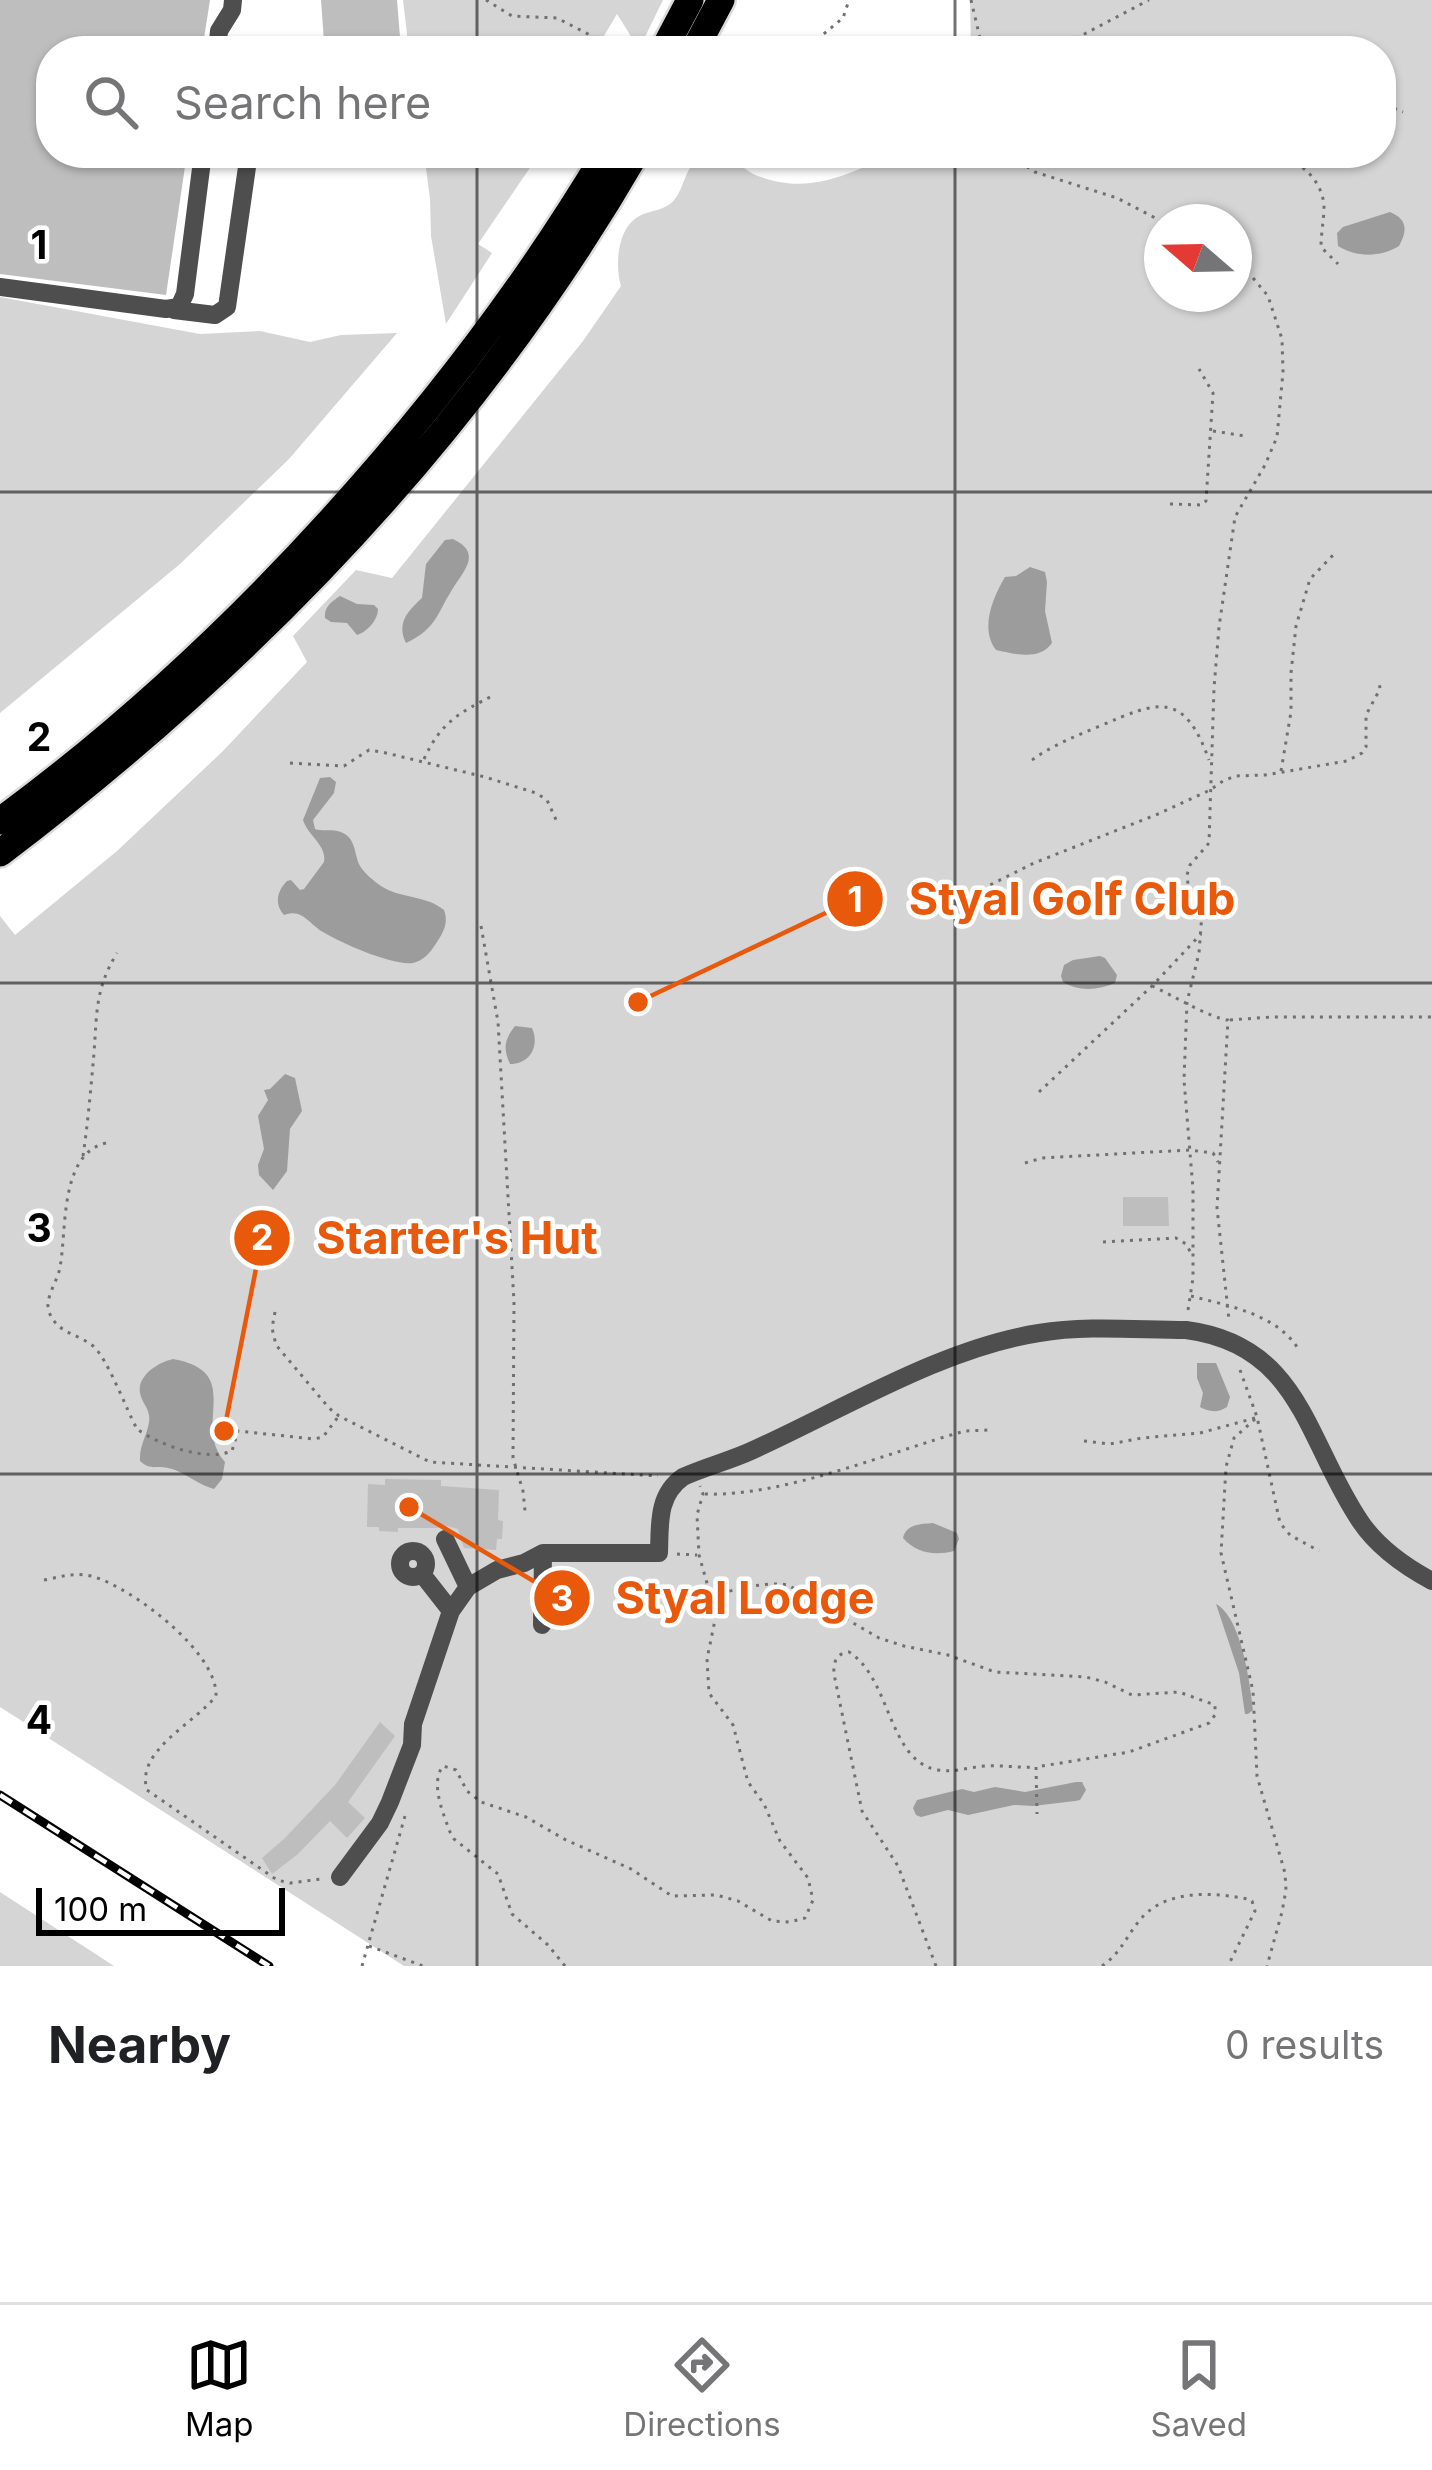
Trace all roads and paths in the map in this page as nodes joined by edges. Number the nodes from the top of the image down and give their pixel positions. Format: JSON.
{"nodes":[{"id":1,"x":233,"y":0,"type":"edge"},
{"id":2,"x":486,"y":0,"type":"edge"},
{"id":3,"x":690,"y":0,"type":"edge"},
{"id":4,"x":721,"y":0,"type":"edge"},
{"id":5,"x":849,"y":0,"type":"edge"},
{"id":6,"x":971,"y":0,"type":"edge"},
{"id":7,"x":1149,"y":0,"type":"edge"},
{"id":8,"x":218,"y":36,"type":"edge"},
{"id":9,"x":592,"y":36,"type":"edge"},
{"id":10,"x":671,"y":36,"type":"edge"},
{"id":11,"x":702,"y":36,"type":"edge"},
{"id":12,"x":821,"y":36,"type":"edge"},
{"id":13,"x":979,"y":36,"type":"edge"},
{"id":14,"x":1081,"y":36,"type":"edge"},
{"id":15,"x":1396,"y":109,"type":"edge"},
{"id":16,"x":1402,"y":112,"type":"dead end"},
{"id":17,"x":201,"y":168,"type":"edge"},
{"id":18,"x":247,"y":168,"type":"edge"},
{"id":19,"x":596,"y":168,"type":"edge"},
{"id":20,"x":627,"y":168,"type":"edge"},
{"id":21,"x":1029,"y":168,"type":"edge"},
{"id":22,"x":1304,"y":168,"type":"edge"},
{"id":23,"x":1144,"y":212,"type":"edge"},
{"id":24,"x":1338,"y":264,"type":"dead end"},
{"id":25,"x":1252,"y":278,"type":"edge"},
{"id":26,"x":0,"y":287,"type":"edge"},
{"id":27,"x":174,"y":310,"type":"junction"},
{"id":28,"x":1199,"y":369,"type":"dead end"},
{"id":29,"x":1212,"y":431,"type":"junction"},
{"id":30,"x":1245,"y":436,"type":"dead end"},
{"id":31,"x":1170,"y":504,"type":"dead end"},
{"id":32,"x":1337,"y":551,"type":"dead end"},
{"id":33,"x":1379,"y":681,"type":"dead end"},
{"id":34,"x":494,"y":695,"type":"dead end"},
{"id":35,"x":1032,"y":760,"type":"dead end"},
{"id":36,"x":423,"y":761,"type":"junction"},
{"id":37,"x":1210,"y":762,"type":"junction"},
{"id":38,"x":290,"y":763,"type":"dead end"},
{"id":39,"x":1281,"y":772,"type":"junction"},
{"id":40,"x":1210,"y":790,"type":"junction"},
{"id":41,"x":0,"y":821,"type":"edge"},
{"id":42,"x":557,"y":822,"type":"dead end"},
{"id":43,"x":0,"y":853,"type":"edge"},
{"id":44,"x":934,"y":913,"type":"dead end"},
{"id":45,"x":481,"y":926,"type":"dead end"},
{"id":46,"x":1202,"y":933,"type":"junction"},
{"id":47,"x":117,"y":953,"type":"dead end"},
{"id":48,"x":1152,"y":986,"type":"junction"},
{"id":49,"x":1187,"y":1002,"type":"junction"},
{"id":50,"x":1432,"y":1017,"type":"edge"},
{"id":51,"x":1228,"y":1020,"type":"junction"},
{"id":52,"x":1039,"y":1092,"type":"dead end"},
{"id":53,"x":106,"y":1143,"type":"dead end"},
{"id":54,"x":1189,"y":1150,"type":"junction"},
{"id":55,"x":82,"y":1158,"type":"junction"},
{"id":56,"x":1025,"y":1163,"type":"dead end"},
{"id":57,"x":1219,"y":1164,"type":"junction"},
{"id":58,"x":1103,"y":1242,"type":"dead end"},
{"id":59,"x":1192,"y":1255,"type":"junction"},
{"id":60,"x":1191,"y":1296,"type":"junction"},
{"id":61,"x":1227,"y":1305,"type":"junction"},
{"id":62,"x":274,"y":1312,"type":"dead end"},
{"id":63,"x":1186,"y":1330,"type":"junction"},
{"id":64,"x":1230,"y":1340,"type":"junction"},
{"id":65,"x":1300,"y":1350,"type":"dead end"},
{"id":66,"x":338,"y":1416,"type":"junction"},
{"id":67,"x":1257,"y":1418,"type":"junction"},
{"id":68,"x":990,"y":1430,"type":"dead end"},
{"id":69,"x":1084,"y":1441,"type":"dead end"},
{"id":70,"x":517,"y":1469,"type":"junction"},
{"id":71,"x":682,"y":1477,"type":"junction"},
{"id":72,"x":703,"y":1494,"type":"junction"},
{"id":73,"x":525,"y":1511,"type":"dead end"},
{"id":74,"x":445,"y":1540,"type":"dead end"},
{"id":75,"x":1319,"y":1551,"type":"dead end"},
{"id":76,"x":543,"y":1553,"type":"junction"},
{"id":77,"x":659,"y":1553,"type":"junction"},
{"id":78,"x":699,"y":1555,"type":"junction"},
{"id":79,"x":422,"y":1574,"type":"dead end"},
{"id":80,"x":44,"y":1580,"type":"dead end"},
{"id":81,"x":1432,"y":1581,"type":"edge"},
{"id":82,"x":468,"y":1587,"type":"junction"},
{"id":83,"x":710,"y":1596,"type":"junction"},
{"id":84,"x":451,"y":1611,"type":"junction"},
{"id":85,"x":542,"y":1625,"type":"dead end"},
{"id":86,"x":1036,"y":1767,"type":"junction"},
{"id":87,"x":390,"y":1802,"type":"junction"},
{"id":88,"x":1037,"y":1811,"type":"dead end"},
{"id":89,"x":340,"y":1877,"type":"joint"},
{"id":90,"x":368,"y":1946,"type":"junction"},
{"id":91,"x":362,"y":1966,"type":"edge"},
{"id":92,"x":423,"y":1966,"type":"edge"},
{"id":93,"x":565,"y":1966,"type":"edge"},
{"id":94,"x":936,"y":1966,"type":"edge"},
{"id":95,"x":1102,"y":1966,"type":"edge"},
{"id":96,"x":1228,"y":1966,"type":"edge"},
{"id":97,"x":1267,"y":1966,"type":"edge"}],
"edges":[{"from":1,"to":8,"type":"lane"},
{"from":2,"to":9,"type":"path"},
{"from":3,"to":10,"type":"highway"},
{"from":4,"to":11,"type":"highway"},
{"from":5,"to":12,"type":"path"},
{"from":6,"to":13,"type":"path"},
{"from":7,"to":14,"type":"path"},
{"from":15,"to":16,"type":"path"},
{"from":17,"to":27,"type":"lane"},
{"from":18,"to":27,"type":"lane"},
{"from":19,"to":41,"type":"highway"},
{"from":20,"to":43,"type":"highway"},
{"from":21,"to":23,"type":"path"},
{"from":22,"to":24,"type":"path"},
{"from":25,"to":37,"type":"path"},
{"from":26,"to":27,"type":"lane"},
{"from":28,"to":29,"type":"path"},
{"from":29,"to":30,"type":"path"},
{"from":29,"to":31,"type":"path"},
{"from":32,"to":39,"type":"path"},
{"from":33,"to":39,"type":"path"},
{"from":34,"to":36,"type":"path"},
{"from":35,"to":37,"type":"path"},
{"from":36,"to":38,"type":"path"},
{"from":36,"to":42,"type":"path"},
{"from":37,"to":40,"type":"path"},
{"from":39,"to":40,"type":"path"},
{"from":40,"to":44,"type":"path"},
{"from":40,"to":46,"type":"path"},
{"from":45,"to":70,"type":"path"},
{"from":46,"to":48,"type":"path"},
{"from":46,"to":49,"type":"path"},
{"from":47,"to":55,"type":"path"},
{"from":48,"to":49,"type":"path"},
{"from":48,"to":52,"type":"path"},
{"from":49,"to":51,"type":"path"},
{"from":49,"to":54,"type":"path"},
{"from":50,"to":51,"type":"path"},
{"from":51,"to":57,"type":"path"},
{"from":53,"to":55,"type":"path"},
{"from":54,"to":56,"type":"path"},
{"from":54,"to":57,"type":"path"},
{"from":54,"to":59,"type":"path"},
{"from":55,"to":66,"type":"path"},
{"from":57,"to":61,"type":"path"},
{"from":58,"to":59,"type":"path"},
{"from":59,"to":60,"type":"path"},
{"from":60,"to":61,"type":"path"},
{"from":60,"to":63,"type":"path"},
{"from":61,"to":64,"type":"path"},
{"from":61,"to":65,"type":"path"},
{"from":62,"to":66,"type":"path"},
{"from":63,"to":64,"type":"lane"},
{"from":63,"to":71,"type":"lane"},
{"from":64,"to":67,"type":"path"},
{"from":64,"to":81,"type":"lane"},
{"from":66,"to":70,"type":"path"},
{"from":67,"to":69,"type":"path"},
{"from":67,"to":75,"type":"path"},
{"from":67,"to":97,"type":"path"},
{"from":68,"to":72,"type":"path"},
{"from":70,"to":71,"type":"path"},
{"from":70,"to":73,"type":"path"},
{"from":71,"to":72,"type":"path"},
{"from":71,"to":77,"type":"lane"},
{"from":72,"to":78,"type":"path"},
{"from":74,"to":82,"type":"lane"},
{"from":76,"to":77,"type":"lane"},
{"from":76,"to":82,"type":"lane"},
{"from":76,"to":85,"type":"lane"},
{"from":77,"to":78,"type":"path"},
{"from":78,"to":83,"type":"path"},
{"from":79,"to":84,"type":"lane"},
{"from":80,"to":89,"type":"path"},
{"from":82,"to":84,"type":"lane"},
{"from":83,"to":86,"type":"path"},
{"from":83,"to":93,"type":"path"},
{"from":84,"to":87,"type":"lane"},
{"from":86,"to":88,"type":"path"},
{"from":86,"to":94,"type":"path"},
{"from":87,"to":89,"type":"lane"},
{"from":87,"to":90,"type":"path"},
{"from":90,"to":91,"type":"path"},
{"from":90,"to":92,"type":"path"},
{"from":95,"to":96,"type":"path"}]}
